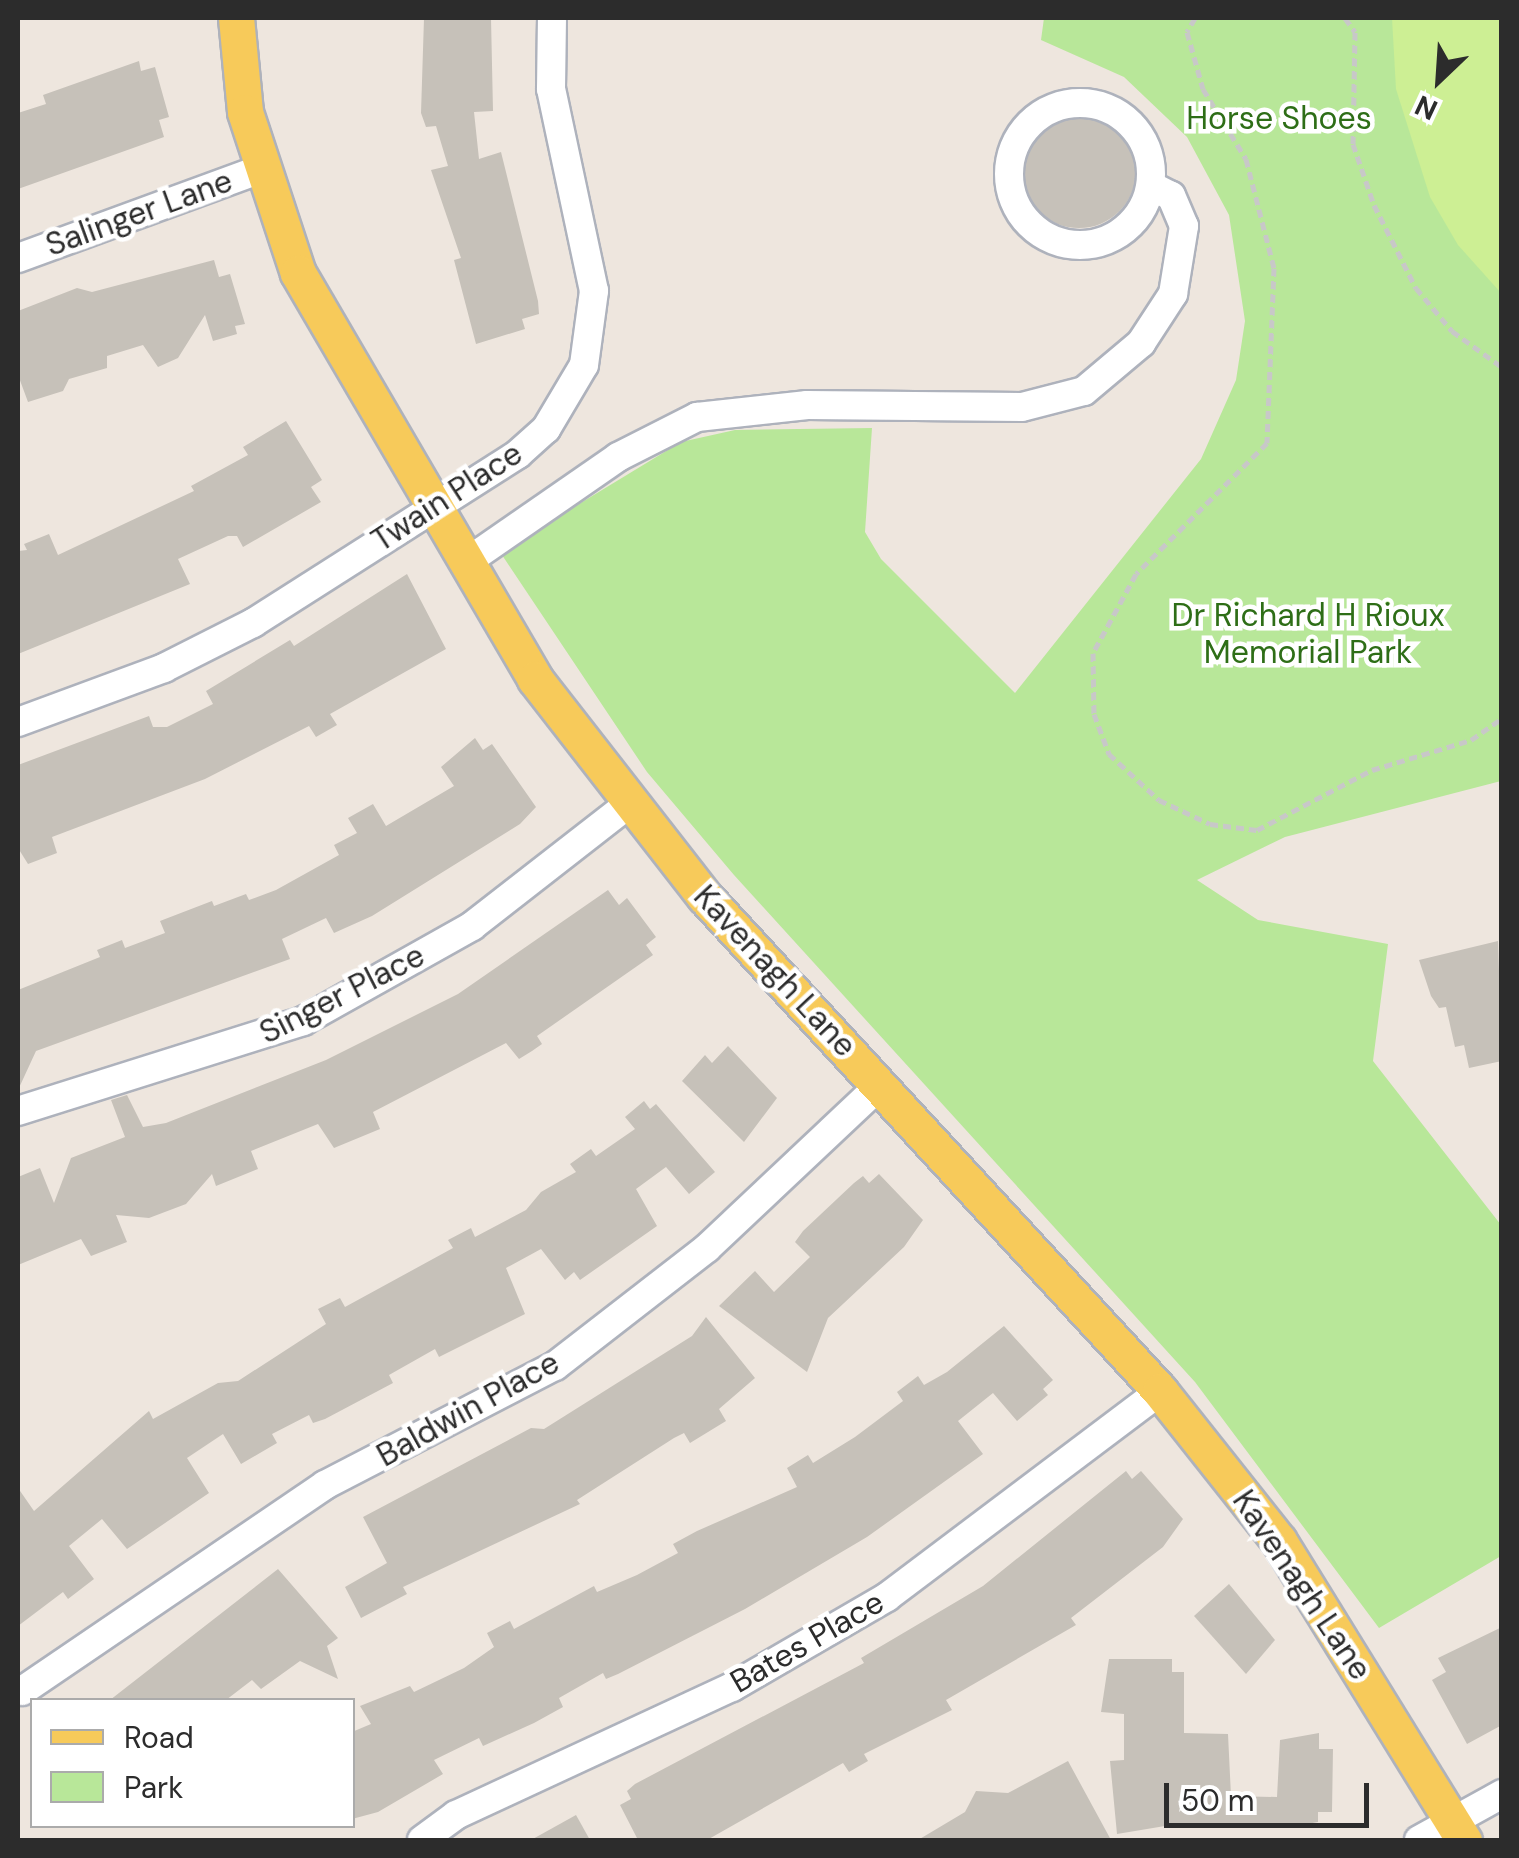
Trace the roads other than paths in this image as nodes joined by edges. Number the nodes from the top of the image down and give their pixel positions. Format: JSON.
{"nodes":[{"id":1,"x":236,"y":18,"type":"edge"},
{"id":2,"x":552,"y":18,"type":"edge"},
{"id":3,"x":262,"y":169,"type":"junction"},
{"id":4,"x":1151,"y":186,"type":"junction"},
{"id":5,"x":18,"y":258,"type":"edge"},
{"id":6,"x":433,"y":506,"type":"junction"},
{"id":7,"x":465,"y":563,"type":"junction"},
{"id":8,"x":18,"y":722,"type":"edge"},
{"id":9,"x":630,"y":803,"type":"junction"},
{"id":10,"x":881,"y":1084,"type":"junction"},
{"id":11,"x":18,"y":1111,"type":"edge"},
{"id":12,"x":1160,"y":1391,"type":"junction"},
{"id":13,"x":22,"y":1691,"type":"dead end"},
{"id":14,"x":1502,"y":1794,"type":"edge"},
{"id":15,"x":1459,"y":1831,"type":"edge"},
{"id":16,"x":422,"y":1840,"type":"edge"},
{"id":17,"x":1419,"y":1840,"type":"edge"}],
"edges":[{"from":1,"to":3,"type":"main road","name":"Kavenagh Lane"},
{"from":2,"to":6,"type":"street","name":"Twain Place"},
{"from":3,"to":5,"type":"street","name":"Salinger Lane"},
{"from":3,"to":6,"type":"main road","name":"Kavenagh Lane"},
{"from":4,"to":4,"type":"street"},
{"from":4,"to":7,"type":"street"},
{"from":6,"to":7,"type":"main road","name":"Kavenagh Lane"},
{"from":6,"to":8,"type":"street","name":"Twain Place"},
{"from":7,"to":9,"type":"main road","name":"Kavenagh Lane"},
{"from":9,"to":10,"type":"main road","name":"Kavenagh Lane"},
{"from":9,"to":11,"type":"street","name":"Singer Place"},
{"from":10,"to":12,"type":"main road","name":"Kavenagh Lane"},
{"from":10,"to":13,"type":"street","name":"Baldwin Place"},
{"from":12,"to":15,"type":"main road","name":"Kavenagh Lane"},
{"from":12,"to":16,"type":"street","name":"Bates Place"},
{"from":14,"to":15,"type":"street"},
{"from":15,"to":17,"type":"street"}]}
